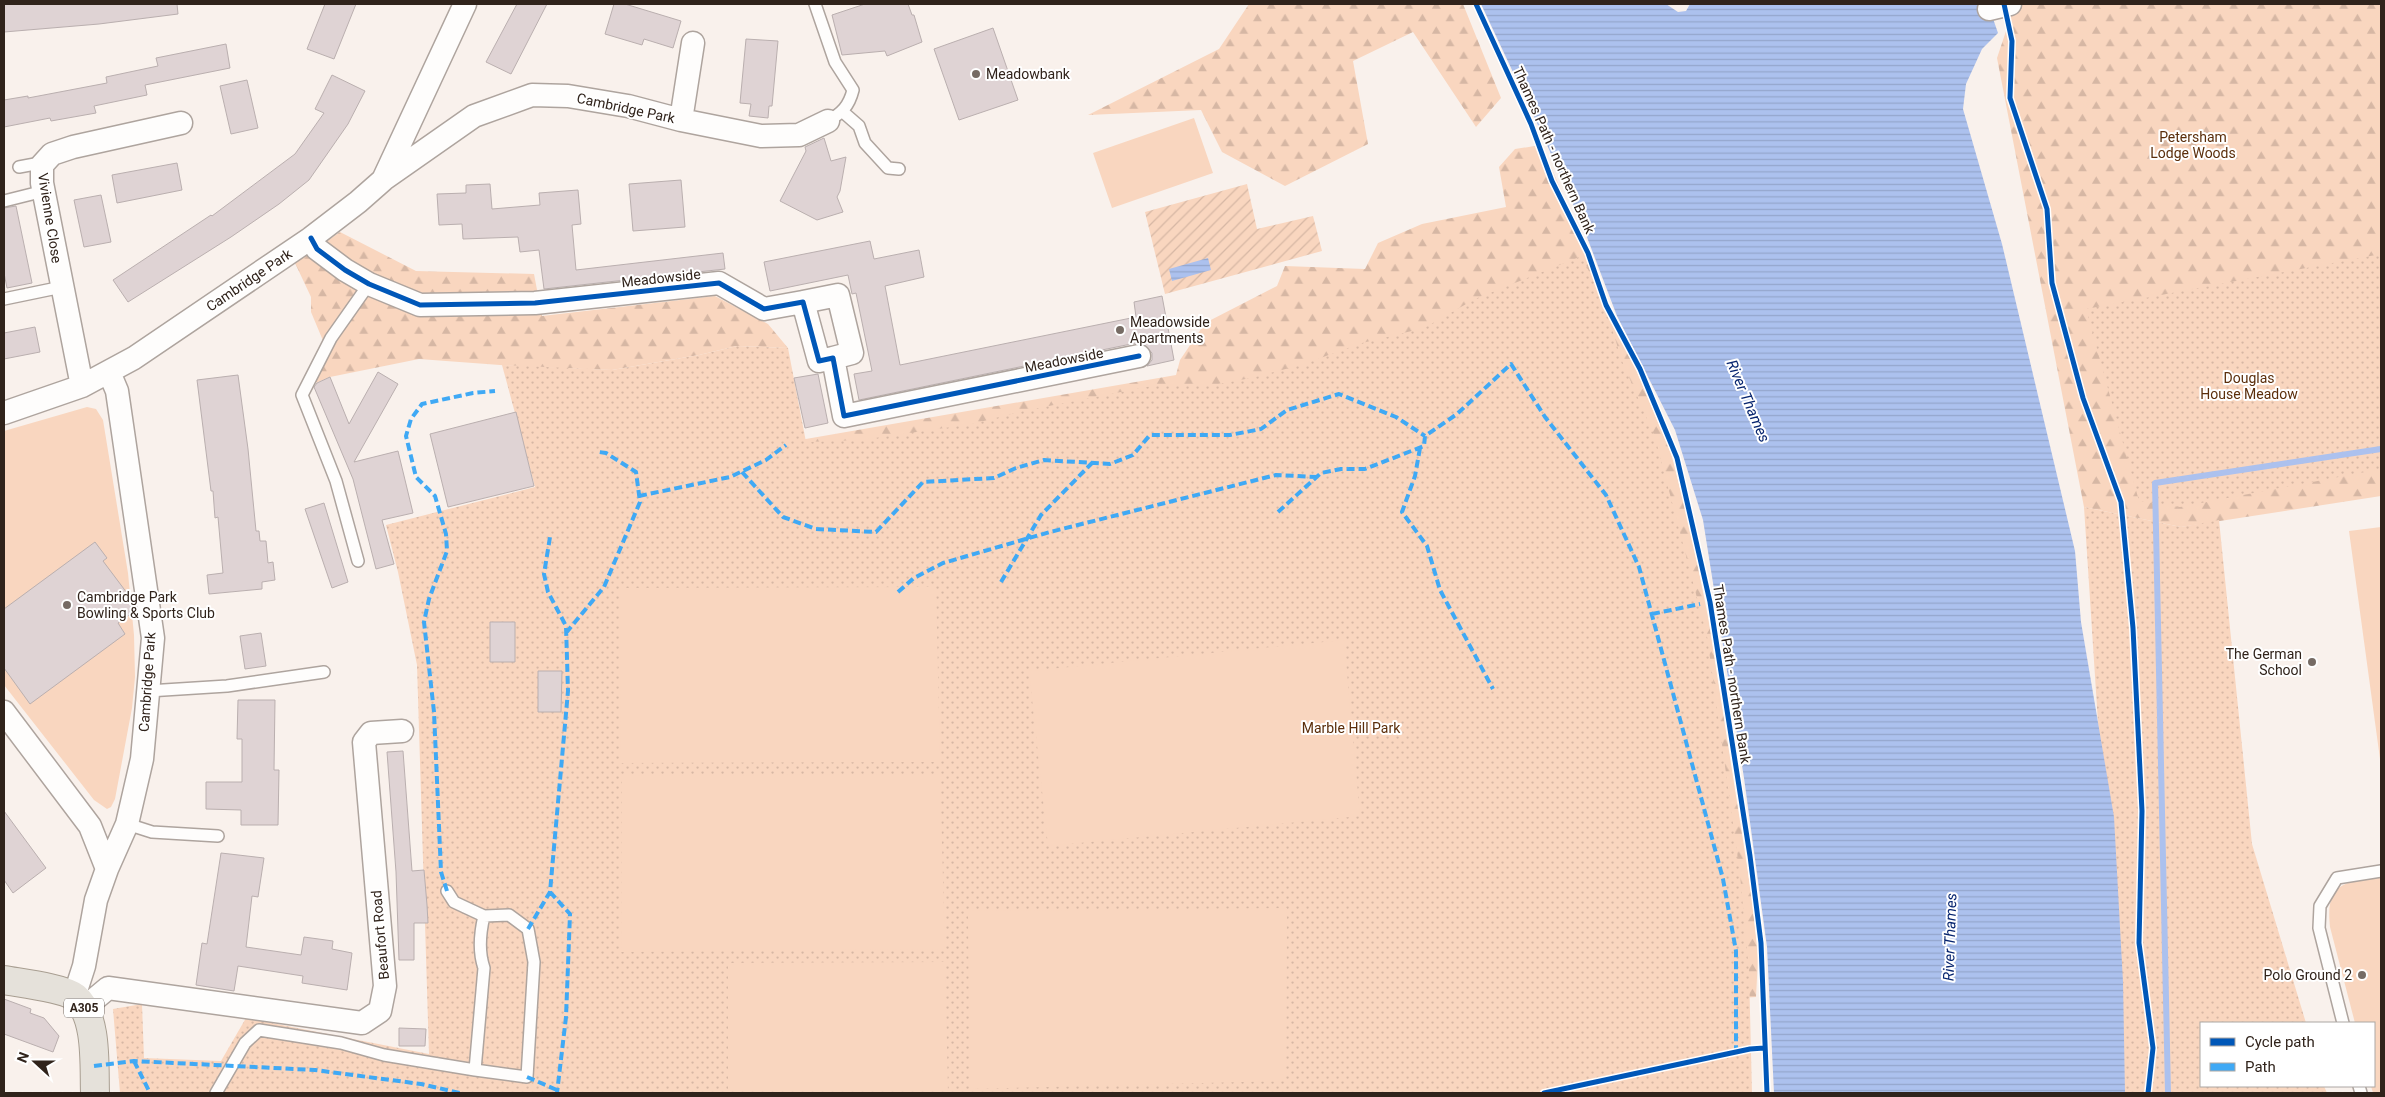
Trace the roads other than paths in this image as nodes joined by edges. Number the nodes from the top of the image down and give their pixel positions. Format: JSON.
{"nodes":[{"id":1,"x":465,"y":4,"type":"edge"},
{"id":2,"x":816,"y":4,"type":"edge"},
{"id":3,"x":693,"y":43,"type":"dead end"},
{"id":4,"x":835,"y":117,"type":"junction"},
{"id":5,"x":681,"y":120,"type":"junction"},
{"id":6,"x":181,"y":123,"type":"dead end"},
{"id":7,"x":42,"y":165,"type":"junction"},
{"id":8,"x":19,"y":167,"type":"dead end"},
{"id":9,"x":899,"y":169,"type":"dead end"},
{"id":10,"x":384,"y":180,"type":"junction"},
{"id":11,"x":44,"y":191,"type":"junction"},
{"id":12,"x":4,"y":201,"type":"edge"},
{"id":13,"x":311,"y":238,"type":"junction"},
{"id":14,"x":369,"y":284,"type":"junction"},
{"id":15,"x":62,"y":287,"type":"junction"},
{"id":16,"x":4,"y":299,"type":"edge"},
{"id":17,"x":804,"y":302,"type":"junction"},
{"id":18,"x":1139,"y":356,"type":"dead end"},
{"id":19,"x":833,"y":358,"type":"junction"},
{"id":20,"x":109,"y":372,"type":"junction"},
{"id":21,"x":82,"y":386,"type":"junction"},
{"id":22,"x":4,"y":413,"type":"edge"},
{"id":23,"x":358,"y":561,"type":"dead end"},
{"id":24,"x":324,"y":672,"type":"dead end"},
{"id":25,"x":148,"y":691,"type":"junction"},
{"id":26,"x":4,"y":712,"type":"edge"},
{"id":27,"x":402,"y":731,"type":"dead end"},
{"id":28,"x":127,"y":824,"type":"junction"},
{"id":29,"x":218,"y":836,"type":"dead end"},
{"id":30,"x":107,"y":869,"type":"junction"},
{"id":31,"x":2381,"y":871,"type":"edge"},
{"id":32,"x":447,"y":891,"type":"dead end"},
{"id":33,"x":484,"y":916,"type":"junction"},
{"id":34,"x":4,"y":980,"type":"edge"},
{"id":35,"x":79,"y":1002,"type":"junction"},
{"id":36,"x":2343,"y":1022,"type":"edge"},
{"id":37,"x":475,"y":1070,"type":"junction"},
{"id":38,"x":95,"y":1093,"type":"edge"},
{"id":39,"x":216,"y":1093,"type":"edge"}],
"edges":[{"from":1,"to":10,"type":"street","name":"Cambridge Park"},
{"from":2,"to":4,"type":"lane"},
{"from":3,"to":5,"type":"street"},
{"from":4,"to":5,"type":"street","name":"Cambridge Park"},
{"from":4,"to":9,"type":"lane"},
{"from":5,"to":10,"type":"street","name":"Cambridge Park"},
{"from":6,"to":7,"type":"street","name":"Vivienne Close"},
{"from":7,"to":8,"type":"lane"},
{"from":7,"to":11,"type":"street","name":"Vivienne Close"},
{"from":10,"to":13,"type":"street","name":"Cambridge Park"},
{"from":11,"to":12,"type":"lane"},
{"from":11,"to":15,"type":"street","name":"Vivienne Close"},
{"from":13,"to":14,"type":"street","name":"Meadowside"},
{"from":13,"to":20,"type":"street","name":"Cambridge Park"},
{"from":14,"to":17,"type":"street","name":"Meadowside"},
{"from":14,"to":23,"type":"lane"},
{"from":15,"to":16,"type":"lane"},
{"from":15,"to":21,"type":"street","name":"Vivienne Close"},
{"from":17,"to":19,"type":"street"},
{"from":17,"to":19,"type":"street","name":"Meadowside"},
{"from":18,"to":19,"type":"street","name":"Meadowside"},
{"from":20,"to":21,"type":"street","name":"Cambridge Park"},
{"from":20,"to":25,"type":"street","name":"Cambridge Park"},
{"from":21,"to":22,"type":"street","name":"Cambridge Park"},
{"from":24,"to":25,"type":"lane"},
{"from":25,"to":28,"type":"street","name":"Cambridge Park"},
{"from":26,"to":30,"type":"street"},
{"from":27,"to":35,"type":"street","name":"Beaufort Road"},
{"from":28,"to":29,"type":"lane"},
{"from":28,"to":30,"type":"street","name":"Cambridge Park"},
{"from":30,"to":35,"type":"street","name":"Cambridge Park"},
{"from":31,"to":36,"type":"lane"},
{"from":32,"to":33,"type":"lane"},
{"from":33,"to":37,"type":"lane"},
{"from":33,"to":37,"type":"lane"},
{"from":34,"to":35,"type":"main road","number":"A305"},
{"from":35,"to":38,"type":"main road","number":"A305"},
{"from":37,"to":39,"type":"lane"}]}
